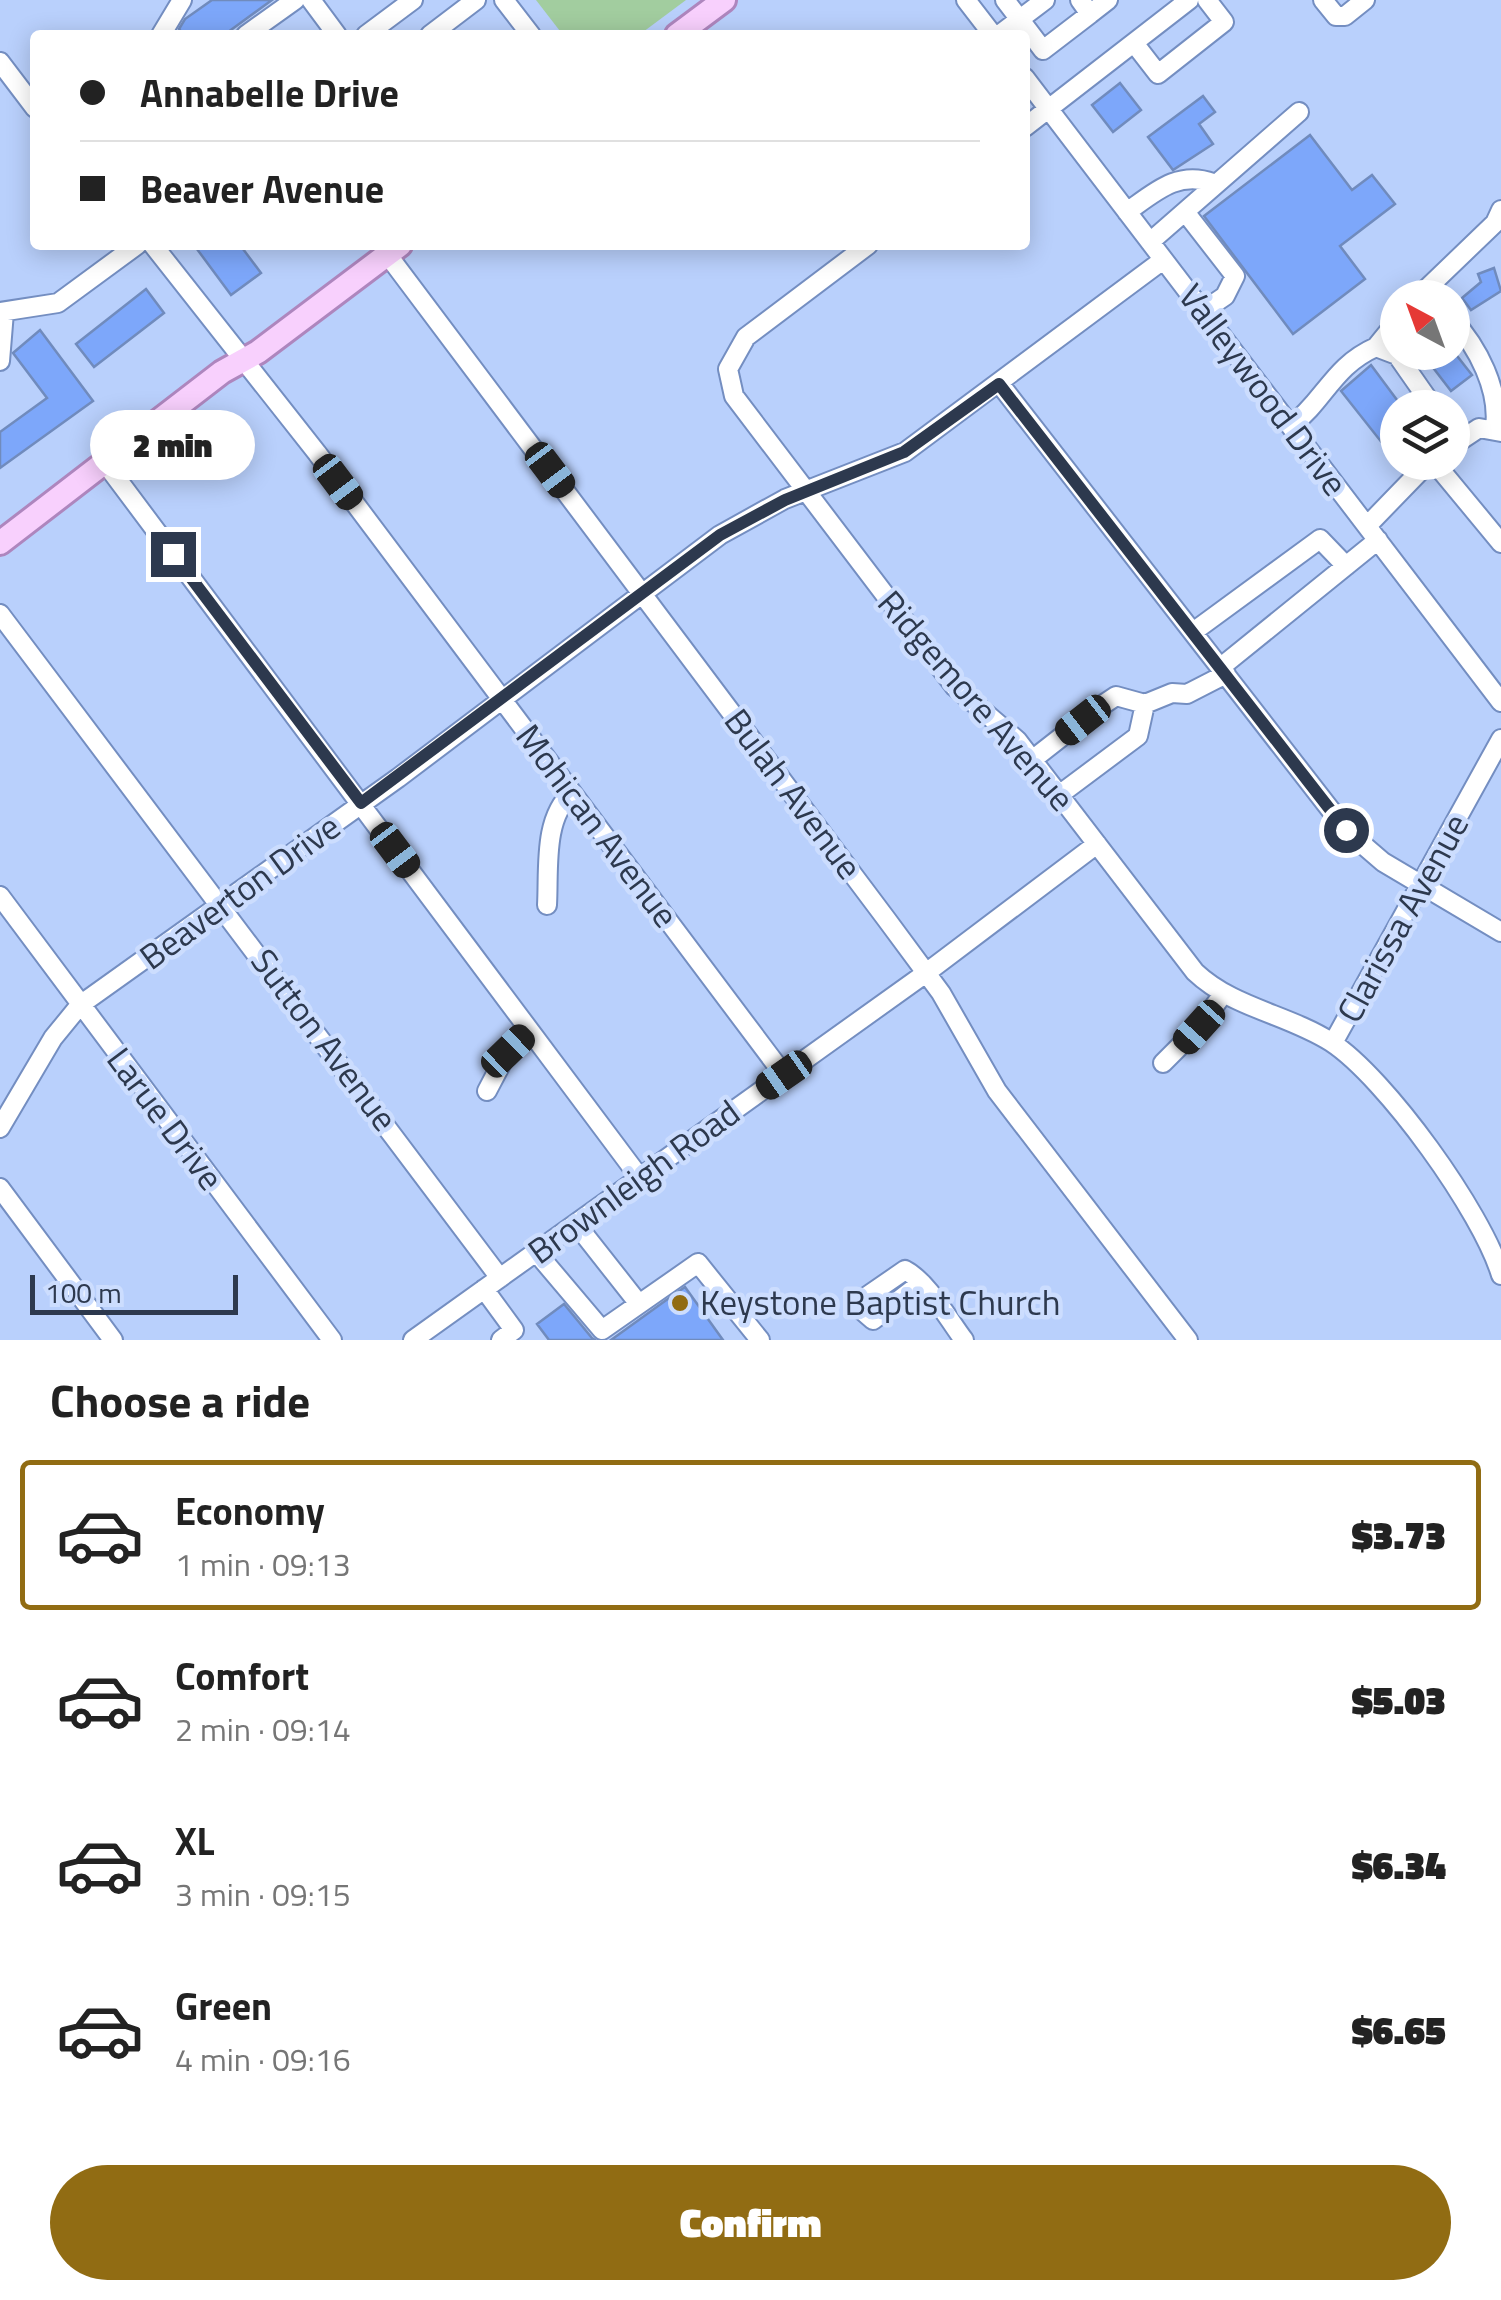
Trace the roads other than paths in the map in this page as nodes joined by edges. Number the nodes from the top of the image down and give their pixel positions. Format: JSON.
{"nodes":[{"id":1,"x":295,"y":0,"type":"edge"},
{"id":2,"x":311,"y":0,"type":"edge"},
{"id":3,"x":413,"y":0,"type":"edge"},
{"id":4,"x":476,"y":0,"type":"edge"},
{"id":5,"x":504,"y":0,"type":"edge"},
{"id":6,"x":724,"y":0,"type":"edge"},
{"id":7,"x":966,"y":0,"type":"edge"},
{"id":8,"x":1004,"y":0,"type":"edge"},
{"id":9,"x":1045,"y":0,"type":"edge"},
{"id":10,"x":1108,"y":0,"type":"edge"},
{"id":11,"x":1189,"y":0,"type":"edge"},
{"id":12,"x":1206,"y":0,"type":"edge"},
{"id":13,"x":1365,"y":0,"type":"edge"},
{"id":14,"x":180,"y":1,"type":"edge"},
{"id":15,"x":1332,"y":6,"type":"edge"},
{"id":16,"x":1085,"y":7,"type":"edge"},
{"id":17,"x":1019,"y":20,"type":"junction"},
{"id":18,"x":165,"y":30,"type":"edge"},
{"id":19,"x":253,"y":30,"type":"edge"},
{"id":20,"x":333,"y":30,"type":"edge"},
{"id":21,"x":373,"y":30,"type":"edge"},
{"id":22,"x":437,"y":30,"type":"edge"},
{"id":23,"x":527,"y":30,"type":"edge"},
{"id":24,"x":684,"y":30,"type":"edge"},
{"id":25,"x":992,"y":30,"type":"edge"},
{"id":26,"x":1004,"y":30,"type":"edge"},
{"id":27,"x":1027,"y":30,"type":"edge"},
{"id":28,"x":1030,"y":34,"type":"edge"},
{"id":29,"x":1134,"y":43,"type":"junction"},
{"id":30,"x":0,"y":62,"type":"edge"},
{"id":31,"x":1030,"y":85,"type":"edge"},
{"id":32,"x":30,"y":101,"type":"edge"},
{"id":33,"x":1048,"y":110,"type":"junction"},
{"id":34,"x":1299,"y":112,"type":"dead end"},
{"id":35,"x":1030,"y":123,"type":"edge"},
{"id":36,"x":1213,"y":183,"type":"junction"},
{"id":37,"x":1127,"y":212,"type":"junction"},
{"id":38,"x":1186,"y":213,"type":"junction"},
{"id":39,"x":1499,"y":219,"type":"edge"},
{"id":40,"x":1150,"y":242,"type":"junction"},
{"id":41,"x":130,"y":250,"type":"edge"},
{"id":42,"x":158,"y":250,"type":"edge"},
{"id":43,"x":393,"y":250,"type":"edge"},
{"id":44,"x":861,"y":250,"type":"edge"},
{"id":45,"x":1163,"y":260,"type":"junction"},
{"id":46,"x":1439,"y":280,"type":"edge"},
{"id":47,"x":1204,"y":311,"type":"junction"},
{"id":48,"x":2,"y":312,"type":"edge"},
{"id":49,"x":1380,"y":342,"type":"edge"},
{"id":50,"x":1470,"y":342,"type":"edge"},
{"id":51,"x":1376,"y":347,"type":"junction"},
{"id":52,"x":244,"y":359,"type":"junction"},
{"id":53,"x":0,"y":361,"type":"edge"},
{"id":54,"x":999,"y":384,"type":"junction"},
{"id":55,"x":1422,"y":390,"type":"edge"},
{"id":56,"x":1291,"y":426,"type":"junction"},
{"id":57,"x":1498,"y":430,"type":"edge"},
{"id":58,"x":1470,"y":434,"type":"edge"},
{"id":59,"x":106,"y":464,"type":"junction"},
{"id":60,"x":1417,"y":480,"type":"edge"},
{"id":61,"x":1447,"y":480,"type":"edge"},
{"id":62,"x":805,"y":492,"type":"junction"},
{"id":63,"x":1373,"y":533,"type":"junction"},
{"id":64,"x":0,"y":543,"type":"edge"},
{"id":65,"x":1501,"y":543,"type":"edge"},
{"id":66,"x":1346,"y":566,"type":"junction"},
{"id":67,"x":642,"y":593,"type":"junction"},
{"id":68,"x":0,"y":614,"type":"edge"},
{"id":69,"x":1193,"y":632,"type":"junction"},
{"id":70,"x":1223,"y":671,"type":"junction"},
{"id":71,"x":501,"y":699,"type":"junction"},
{"id":72,"x":1501,"y":702,"type":"edge"},
{"id":73,"x":1145,"y":704,"type":"junction"},
{"id":74,"x":1501,"y":739,"type":"edge"},
{"id":75,"x":1032,"y":760,"type":"junction"},
{"id":76,"x":572,"y":794,"type":"junction"},
{"id":77,"x":1059,"y":795,"type":"junction"},
{"id":78,"x":361,"y":803,"type":"junction"},
{"id":79,"x":1097,"y":844,"type":"junction"},
{"id":80,"x":1422,"y":885,"type":"junction"},
{"id":81,"x":0,"y":896,"type":"edge"},
{"id":82,"x":547,"y":905,"type":"dead end"},
{"id":83,"x":220,"y":906,"type":"junction"},
{"id":84,"x":1501,"y":932,"type":"edge"},
{"id":85,"x":926,"y":973,"type":"junction"},
{"id":86,"x":1222,"y":994,"type":"junction"},
{"id":87,"x":80,"y":1006,"type":"junction"},
{"id":88,"x":529,"y":1032,"type":"junction"},
{"id":89,"x":1333,"y":1043,"type":"junction"},
{"id":90,"x":1162,"y":1063,"type":"dead end"},
{"id":91,"x":784,"y":1075,"type":"junction"},
{"id":92,"x":487,"y":1091,"type":"dead end"},
{"id":93,"x":0,"y":1128,"type":"edge"},
{"id":94,"x":640,"y":1178,"type":"junction"},
{"id":95,"x":0,"y":1188,"type":"edge"},
{"id":96,"x":576,"y":1224,"type":"junction"},
{"id":97,"x":536,"y":1252,"type":"junction"},
{"id":98,"x":1501,"y":1275,"type":"edge"},
{"id":99,"x":500,"y":1278,"type":"junction"},
{"id":100,"x":920,"y":1284,"type":"dead end"},
{"id":101,"x":484,"y":1290,"type":"junction"},
{"id":102,"x":640,"y":1304,"type":"junction"},
{"id":103,"x":113,"y":1340,"type":"edge"},
{"id":104,"x":332,"y":1340,"type":"edge"},
{"id":105,"x":413,"y":1340,"type":"edge"},
{"id":106,"x":502,"y":1340,"type":"edge"},
{"id":107,"x":760,"y":1340,"type":"edge"},
{"id":108,"x":964,"y":1340,"type":"edge"},
{"id":109,"x":1188,"y":1340,"type":"edge"}],
"edges":[{"from":1,"to":19,"type":"street"},
{"from":2,"to":20,"type":"street"},
{"from":3,"to":21,"type":"street"},
{"from":4,"to":22,"type":"street"},
{"from":5,"to":23,"type":"street"},
{"from":6,"to":24,"type":"main road"},
{"from":7,"to":25,"type":"street"},
{"from":8,"to":17,"type":"street"},
{"from":9,"to":17,"type":"street"},
{"from":10,"to":16,"type":"street"},
{"from":11,"to":29,"type":"street"},
{"from":12,"to":29,"type":"street"},
{"from":13,"to":15,"type":"street"},
{"from":14,"to":18,"type":"street"},
{"from":16,"to":28,"type":"street"},
{"from":17,"to":26,"type":"street"},
{"from":17,"to":27,"type":"street"},
{"from":29,"to":33,"type":"street"},
{"from":30,"to":32,"type":"street"},
{"from":31,"to":33,"type":"street","name":"Valleywood Drive"},
{"from":33,"to":35,"type":"street"},
{"from":33,"to":37,"type":"street","name":"Valleywood Drive"},
{"from":34,"to":36,"type":"street"},
{"from":36,"to":37,"type":"street"},
{"from":36,"to":38,"type":"street"},
{"from":37,"to":40,"type":"street","name":"Valleywood Drive"},
{"from":38,"to":40,"type":"street"},
{"from":38,"to":47,"type":"street"},
{"from":39,"to":46,"type":"street"},
{"from":40,"to":45,"type":"street","name":"Valleywood Drive"},
{"from":41,"to":48,"type":"street"},
{"from":42,"to":52,"type":"street","name":"Mohican Avenue"},
{"from":43,"to":52,"type":"main road"},
{"from":43,"to":67,"type":"street","name":"Bulah Avenue"},
{"from":44,"to":62,"type":"street","name":"Ridgemore Avenue"},
{"from":45,"to":47,"type":"street","name":"Valleywood Drive"},
{"from":45,"to":54,"type":"street","name":"Beaverton Drive"},
{"from":47,"to":56,"type":"street","name":"Valleywood Drive"},
{"from":48,"to":53,"type":"street"},
{"from":49,"to":51,"type":"street"},
{"from":50,"to":57,"type":"street"},
{"from":51,"to":55,"type":"street"},
{"from":51,"to":56,"type":"street"},
{"from":52,"to":59,"type":"main road"},
{"from":52,"to":71,"type":"street","name":"Mohican Avenue"},
{"from":54,"to":62,"type":"street","name":"Beaverton Drive"},
{"from":54,"to":69,"type":"street"},
{"from":56,"to":63,"type":"street","name":"Valleywood Drive"},
{"from":57,"to":58,"type":"street"},
{"from":59,"to":64,"type":"main road"},
{"from":59,"to":78,"type":"street"},
{"from":60,"to":63,"type":"street"},
{"from":61,"to":65,"type":"street"},
{"from":62,"to":67,"type":"street","name":"Beaverton Drive"},
{"from":62,"to":75,"type":"street","name":"Ridgemore Avenue"},
{"from":63,"to":66,"type":"street"},
{"from":63,"to":72,"type":"street","name":"Valleywood Drive"},
{"from":66,"to":69,"type":"street"},
{"from":66,"to":70,"type":"street"},
{"from":67,"to":71,"type":"street","name":"Beaverton Drive"},
{"from":67,"to":85,"type":"street","name":"Bulah Avenue"},
{"from":68,"to":83,"type":"street","name":"Sutton Avenue"},
{"from":69,"to":70,"type":"street"},
{"from":70,"to":73,"type":"street"},
{"from":70,"to":80,"type":"street"},
{"from":71,"to":76,"type":"street","name":"Mohican Avenue"},
{"from":71,"to":78,"type":"street","name":"Beaverton Drive"},
{"from":73,"to":75,"type":"street"},
{"from":73,"to":77,"type":"street"},
{"from":74,"to":80,"type":"street","name":"Clarissa Avenue"},
{"from":75,"to":77,"type":"street","name":"Ridgemore Avenue"},
{"from":76,"to":82,"type":"street"},
{"from":76,"to":91,"type":"street","name":"Mohican Avenue"},
{"from":77,"to":79,"type":"street","name":"Ridgemore Avenue"},
{"from":78,"to":83,"type":"street","name":"Beaverton Drive"},
{"from":78,"to":88,"type":"street"},
{"from":79,"to":85,"type":"street","name":"Brownleigh Road"},
{"from":79,"to":86,"type":"street","name":"Ridgemore Avenue"},
{"from":80,"to":84,"type":"street"},
{"from":80,"to":89,"type":"street","name":"Clarissa Avenue"},
{"from":81,"to":87,"type":"street","name":"Larue Drive"},
{"from":83,"to":87,"type":"street","name":"Beaverton Drive"},
{"from":83,"to":99,"type":"street","name":"Sutton Avenue"},
{"from":85,"to":91,"type":"street","name":"Brownleigh Road"},
{"from":85,"to":109,"type":"street","name":"Bulah Avenue"},
{"from":86,"to":89,"type":"street","name":"Ridgemore Avenue"},
{"from":86,"to":90,"type":"street"},
{"from":87,"to":93,"type":"street","name":"Beaverton Drive"},
{"from":87,"to":104,"type":"street","name":"Larue Drive"},
{"from":88,"to":92,"type":"street"},
{"from":88,"to":94,"type":"street"},
{"from":89,"to":98,"type":"street","name":"Ridgemore Avenue"},
{"from":91,"to":94,"type":"street","name":"Brownleigh Road"},
{"from":94,"to":96,"type":"street","name":"Brownleigh Road"},
{"from":95,"to":103,"type":"street"},
{"from":96,"to":97,"type":"street","name":"Brownleigh Road"},
{"from":96,"to":102,"type":"street"},
{"from":97,"to":99,"type":"street","name":"Brownleigh Road"},
{"from":97,"to":102,"type":"street"},
{"from":99,"to":101,"type":"street","name":"Brownleigh Road"},
{"from":100,"to":108,"type":"street"},
{"from":101,"to":105,"type":"street","name":"Brownleigh Road"},
{"from":101,"to":106,"type":"street"},
{"from":102,"to":107,"type":"street"}]}
